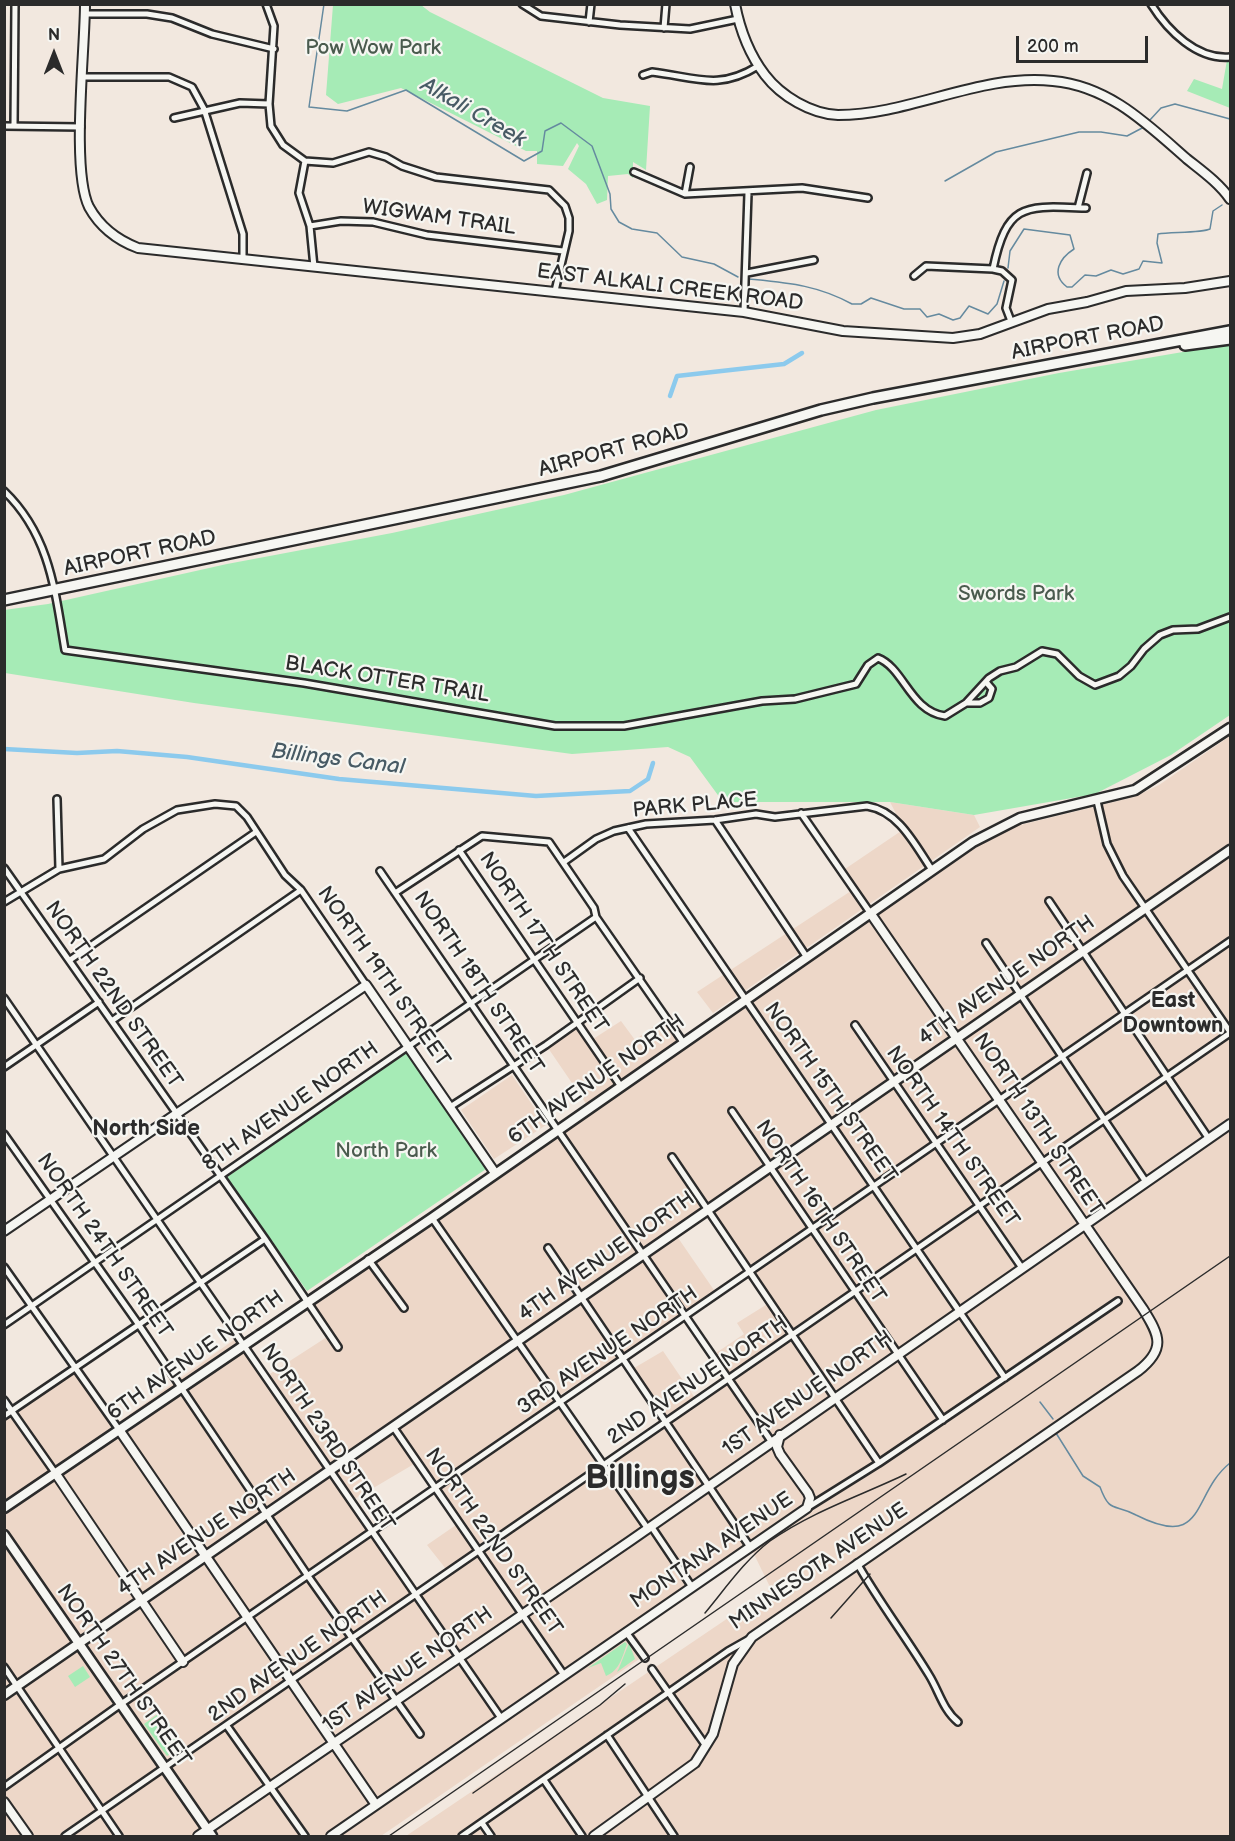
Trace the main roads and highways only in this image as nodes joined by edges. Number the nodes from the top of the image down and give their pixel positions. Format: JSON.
{"nodes":[{"id":1,"x":1230,"y":331,"type":"edge"},
{"id":2,"x":1230,"y":339,"type":"edge"},
{"id":3,"x":1147,"y":347,"type":"junction"},
{"id":4,"x":4,"y":600,"type":"edge"},
{"id":5,"x":1230,"y":728,"type":"edge"},
{"id":6,"x":1230,"y":850,"type":"edge"},
{"id":7,"x":4,"y":1508,"type":"edge"},
{"id":8,"x":4,"y":1535,"type":"edge"},
{"id":9,"x":79,"y":1644,"type":"junction"},
{"id":10,"x":4,"y":1695,"type":"edge"},
{"id":11,"x":209,"y":1833,"type":"edge"}],
"edges":[{"from":1,"to":3,"type":"highway","name":"AIRPORT ROAD"},
{"from":2,"to":3,"type":"highway"},
{"from":3,"to":4,"type":"highway","name":"AIRPORT ROAD"},
{"from":5,"to":7,"type":"main road","name":"6TH AVENUE NORTH"},
{"from":6,"to":9,"type":"main road","name":"4TH AVENUE NORTH"},
{"from":8,"to":9,"type":"main road","name":"NORTH 27TH STREET"},
{"from":9,"to":10,"type":"main road","name":"4TH AVENUE NORTH"},
{"from":9,"to":11,"type":"main road","name":"NORTH 27TH STREET"}]}
